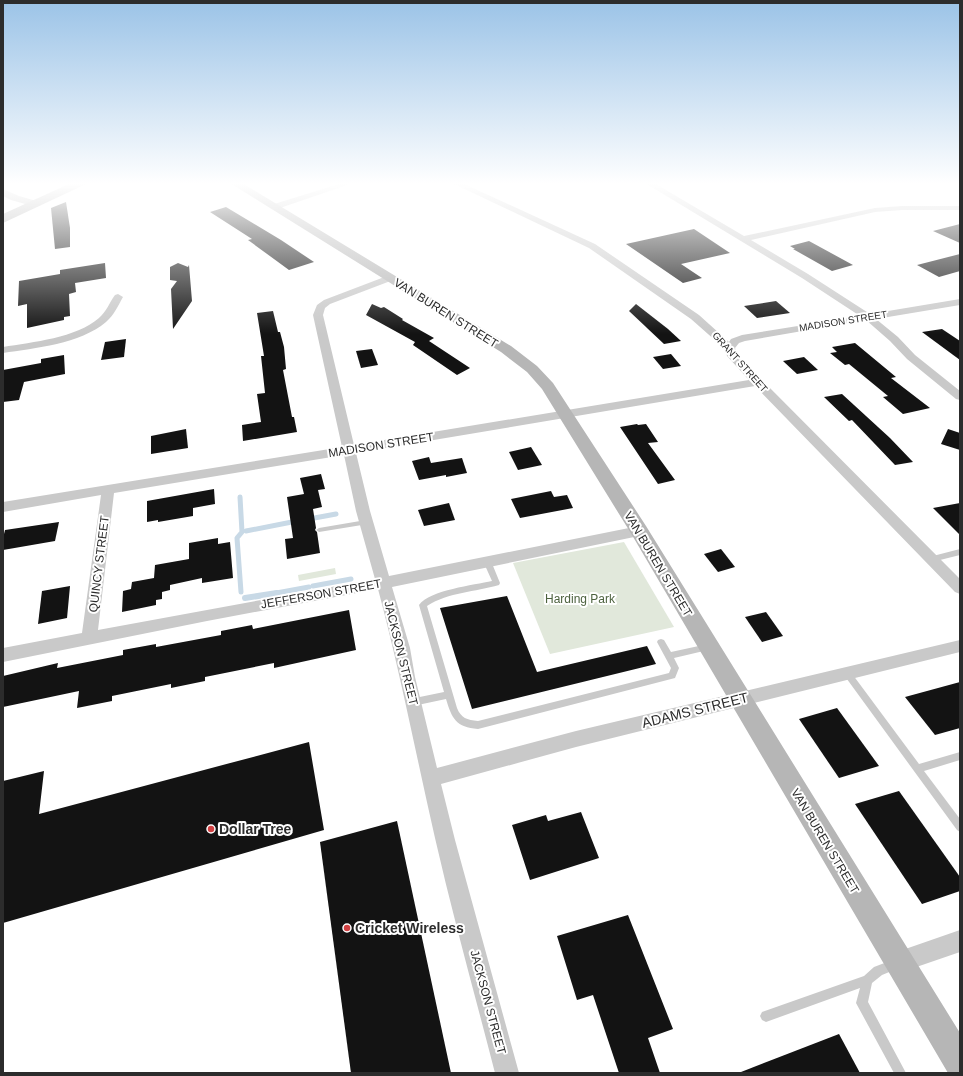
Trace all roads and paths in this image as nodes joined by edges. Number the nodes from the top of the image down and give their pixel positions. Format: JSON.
{"nodes":[{"id":1,"x":317,"y":233,"type":"edge"},
{"id":2,"x":564,"y":233,"type":"edge"},
{"id":3,"x":733,"y":233,"type":"edge"},
{"id":4,"x":769,"y":233,"type":"edge"},
{"id":5,"x":743,"y":239,"type":"junction"},
{"id":6,"x":390,"y":278,"type":"junction"},
{"id":7,"x":118,"y":297,"type":"dead end"},
{"id":8,"x":960,"y":302,"type":"edge"},
{"id":9,"x":867,"y":316,"type":"junction"},
{"id":10,"x":730,"y":348,"type":"junction"},
{"id":11,"x":3,"y":350,"type":"edge"},
{"id":12,"x":758,"y":382,"type":"junction"},
{"id":13,"x":960,"y":396,"type":"edge"},
{"id":14,"x":566,"y":414,"type":"junction"},
{"id":15,"x":348,"y":451,"type":"junction"},
{"id":16,"x":108,"y":489,"type":"junction"},
{"id":17,"x":3,"y":507,"type":"edge"},
{"id":18,"x":366,"y":522,"type":"junction"},
{"id":19,"x":319,"y":530,"type":"dead end"},
{"id":20,"x":639,"y":531,"type":"junction"},
{"id":21,"x":960,"y":552,"type":"edge"},
{"id":22,"x":932,"y":559,"type":"junction"},
{"id":23,"x":487,"y":562,"type":"junction"},
{"id":24,"x":384,"y":583,"type":"junction"},
{"id":25,"x":960,"y":588,"type":"edge"},
{"id":26,"x":89,"y":638,"type":"junction"},
{"id":27,"x":661,"y":642,"type":"dead end"},
{"id":28,"x":960,"y":646,"type":"edge"},
{"id":29,"x":708,"y":647,"type":"junction"},
{"id":30,"x":3,"y":655,"type":"edge"},
{"id":31,"x":669,"y":656,"type":"junction"},
{"id":32,"x":847,"y":673,"type":"junction"},
{"id":33,"x":449,"y":695,"type":"junction"},
{"id":34,"x":739,"y":698,"type":"junction"},
{"id":35,"x":413,"y":702,"type":"junction"},
{"id":36,"x":960,"y":756,"type":"edge"},
{"id":37,"x":917,"y":769,"type":"junction"},
{"id":38,"x":431,"y":778,"type":"junction"},
{"id":39,"x":960,"y":827,"type":"edge"},
{"id":40,"x":960,"y":941,"type":"edge"},
{"id":41,"x":899,"y":962,"type":"junction"},
{"id":42,"x":867,"y":980,"type":"junction"},
{"id":43,"x":766,"y":1016,"type":"dead end"},
{"id":44,"x":960,"y":1063,"type":"edge"},
{"id":45,"x":507,"y":1073,"type":"edge"},
{"id":46,"x":900,"y":1073,"type":"edge"}],
"edges":[{"from":1,"to":6,"type":"street","name":"VAN BUREN STREET"},
{"from":2,"to":10,"type":"street","name":"GRANT STREET"},
{"from":3,"to":5,"type":"street"},
{"from":4,"to":5,"type":"street"},
{"from":5,"to":9,"type":"street"},
{"from":6,"to":14,"type":"street","name":"VAN BUREN STREET"},
{"from":6,"to":15,"type":"street","name":"JACKSON STREET"},
{"from":7,"to":11,"type":"street"},
{"from":8,"to":9,"type":"street","name":"MADISON STREET"},
{"from":9,"to":10,"type":"street","name":"MADISON STREET"},
{"from":9,"to":13,"type":"street"},
{"from":10,"to":12,"type":"street","name":"GRANT STREET"},
{"from":12,"to":14,"type":"street","name":"MADISON STREET"},
{"from":12,"to":22,"type":"street","name":"GRANT STREET"},
{"from":14,"to":15,"type":"street","name":"MADISON STREET"},
{"from":14,"to":20,"type":"street","name":"VAN BUREN STREET"},
{"from":15,"to":16,"type":"street","name":"MADISON STREET"},
{"from":15,"to":18,"type":"street","name":"JACKSON STREET"},
{"from":16,"to":17,"type":"street","name":"MADISON STREET"},
{"from":16,"to":26,"type":"street","name":"QUINCY STREET"},
{"from":18,"to":19,"type":"lane"},
{"from":18,"to":24,"type":"street","name":"JACKSON STREET"},
{"from":20,"to":23,"type":"street","name":"JEFFERSON STREET"},
{"from":20,"to":29,"type":"street","name":"VAN BUREN STREET"},
{"from":21,"to":22,"type":"lane"},
{"from":22,"to":25,"type":"street","name":"GRANT STREET"},
{"from":23,"to":24,"type":"street","name":"JEFFERSON STREET"},
{"from":23,"to":33,"type":"lane"},
{"from":24,"to":26,"type":"street","name":"JEFFERSON STREET"},
{"from":24,"to":35,"type":"street","name":"JACKSON STREET"},
{"from":26,"to":30,"type":"street","name":"JEFFERSON STREET"},
{"from":27,"to":31,"type":"lane"},
{"from":28,"to":32,"type":"street","name":"ADAMS STREET"},
{"from":29,"to":31,"type":"lane"},
{"from":29,"to":34,"type":"street","name":"VAN BUREN STREET"},
{"from":31,"to":33,"type":"lane"},
{"from":32,"to":34,"type":"street","name":"ADAMS STREET"},
{"from":32,"to":37,"type":"lane"},
{"from":33,"to":35,"type":"lane"},
{"from":34,"to":38,"type":"street","name":"ADAMS STREET"},
{"from":34,"to":41,"type":"street","name":"VAN BUREN STREET"},
{"from":35,"to":38,"type":"street","name":"JACKSON STREET"},
{"from":36,"to":37,"type":"lane"},
{"from":37,"to":39,"type":"lane"},
{"from":38,"to":45,"type":"street","name":"JACKSON STREET"},
{"from":40,"to":41,"type":"street"},
{"from":41,"to":42,"type":"lane"},
{"from":41,"to":44,"type":"street","name":"VAN BUREN STREET"},
{"from":42,"to":43,"type":"lane"},
{"from":42,"to":46,"type":"lane"}]}
